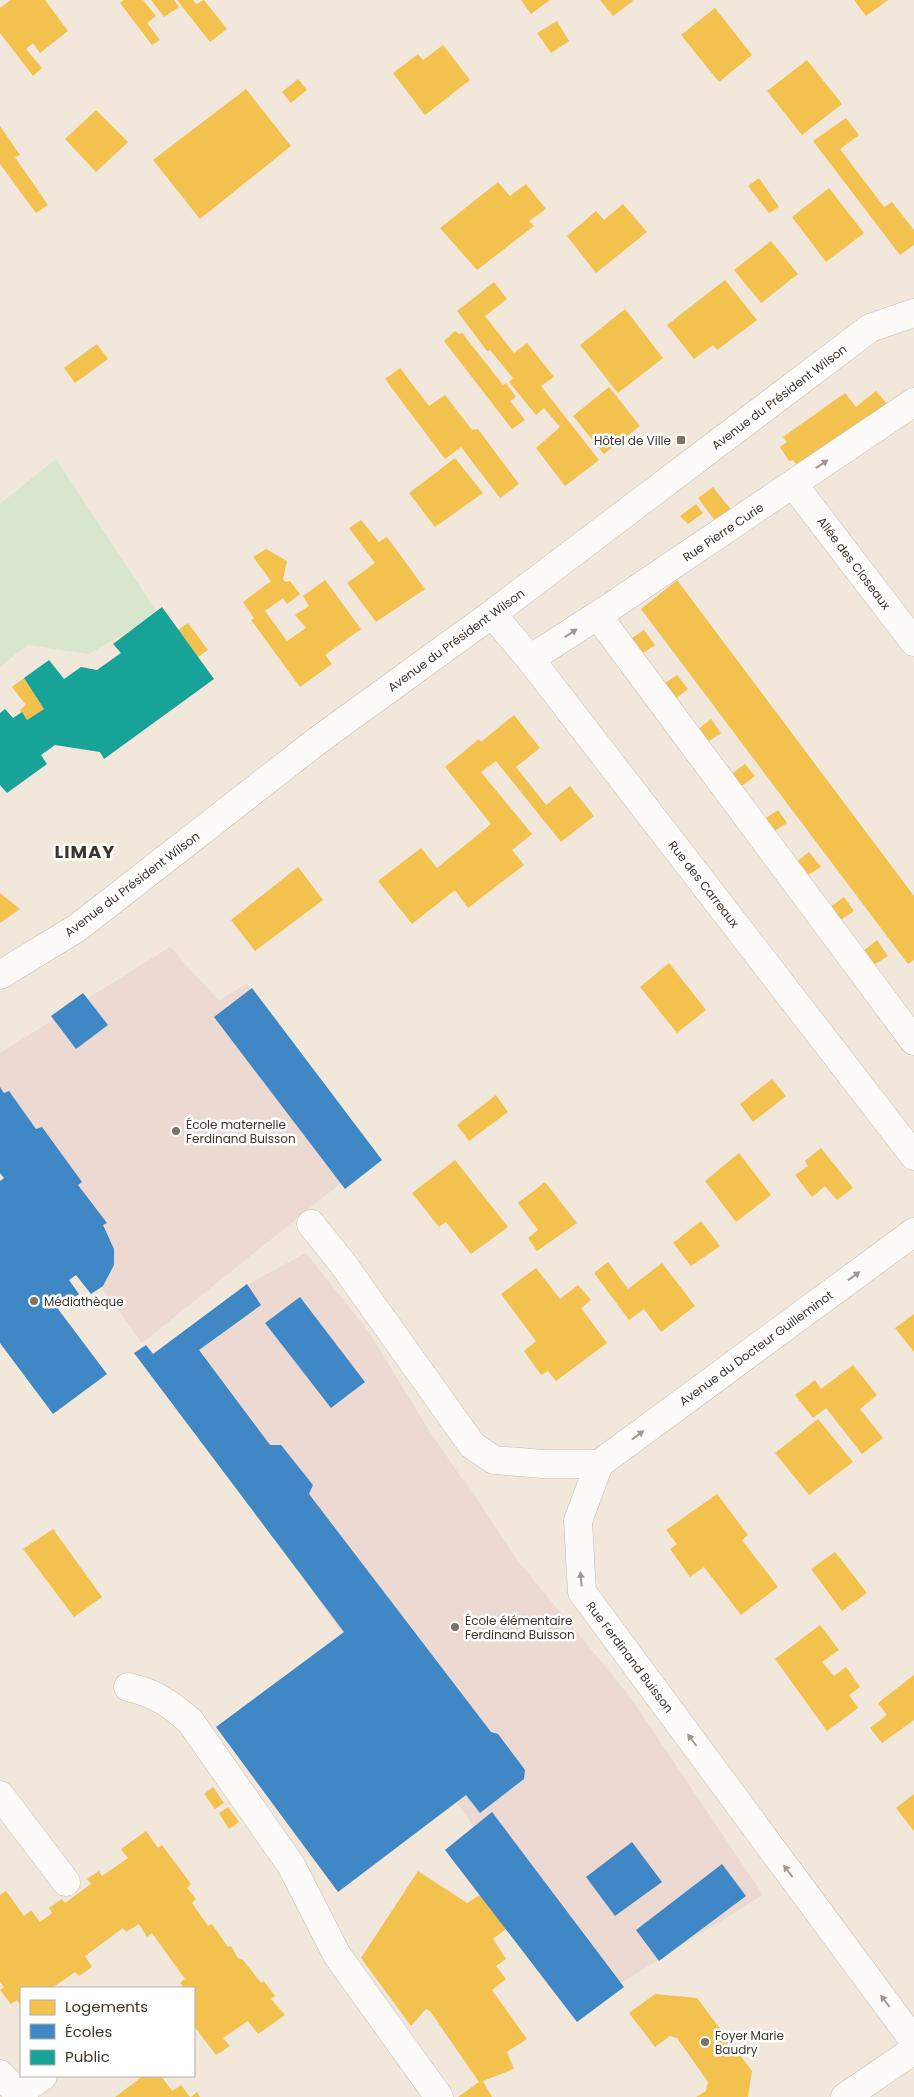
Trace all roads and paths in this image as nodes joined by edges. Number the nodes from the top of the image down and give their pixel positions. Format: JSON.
{"nodes":[{"id":1,"x":914,"y":313,"type":"edge"},
{"id":2,"x":914,"y":402,"type":"edge"},
{"id":3,"x":793,"y":484,"type":"junction"},
{"id":4,"x":492,"y":614,"type":"junction"},
{"id":5,"x":598,"y":616,"type":"junction"},
{"id":6,"x":909,"y":627,"type":"edge"},
{"id":7,"x":530,"y":659,"type":"junction"},
{"id":8,"x":0,"y":975,"type":"edge"},
{"id":9,"x":914,"y":1041,"type":"edge"},
{"id":10,"x":914,"y":1156,"type":"edge"},
{"id":11,"x":311,"y":1224,"type":"dead end"},
{"id":12,"x":914,"y":1232,"type":"edge"},
{"id":13,"x":599,"y":1464,"type":"junction"},
{"id":14,"x":128,"y":1687,"type":"dead end"},
{"id":15,"x":0,"y":1795,"type":"edge"},
{"id":16,"x":66,"y":1882,"type":"dead end"},
{"id":17,"x":914,"y":2041,"type":"edge"},
{"id":18,"x":914,"y":2050,"type":"edge"},
{"id":19,"x":41,"y":2077,"type":"edge"},
{"id":20,"x":13,"y":2088,"type":"edge"},
{"id":21,"x":438,"y":2097,"type":"edge"},
{"id":22,"x":845,"y":2097,"type":"edge"}],
"edges":[{"from":1,"to":4,"type":"street","name":"Avenue du Président Wilson"},
{"from":3,"to":2,"type":"street","name":"Rue Pierre Curie","one_way":true},
{"from":3,"to":5,"type":"street","name":"Rue Pierre Curie"},
{"from":3,"to":6,"type":"street","name":"Allée des Closeaux"},
{"from":4,"to":7,"type":"street","name":"Rue des Carreaux"},
{"from":4,"to":8,"type":"street","name":"Avenue du Président Wilson"},
{"from":7,"to":5,"type":"street","name":"Rue Pierre Curie","one_way":true},
{"from":5,"to":9,"type":"street"},
{"from":7,"to":10,"type":"street","name":"Rue des Carreaux"},
{"from":11,"to":13,"type":"street"},
{"from":13,"to":12,"type":"street","name":"Avenue du Docteur Guilleminot","one_way":true},
{"from":17,"to":13,"type":"street","name":"Rue Ferdinand Buisson","one_way":true},
{"from":14,"to":21,"type":"street"},
{"from":15,"to":16,"type":"street"},
{"from":18,"to":22,"type":"street"},
{"from":19,"to":20,"type":"street"}]}
